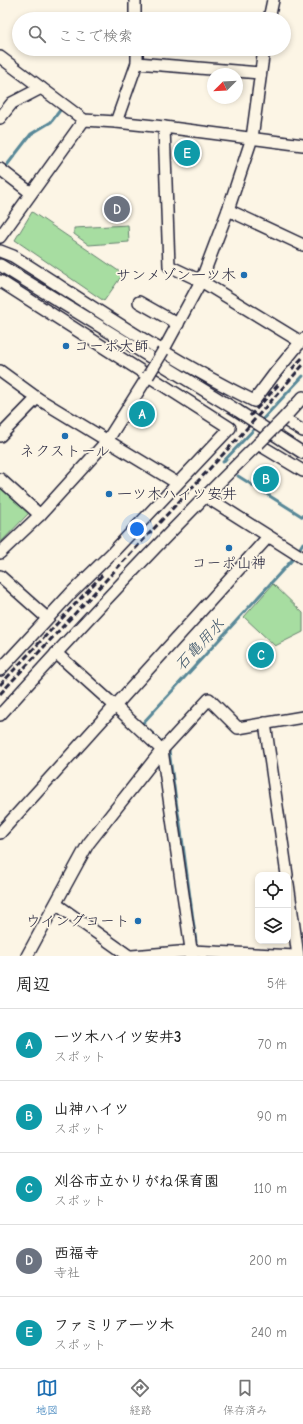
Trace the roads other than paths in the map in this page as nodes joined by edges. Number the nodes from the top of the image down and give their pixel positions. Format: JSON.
{"nodes":[{"id":1,"x":135,"y":0,"type":"edge"},
{"id":2,"x":273,"y":0,"type":"edge"},
{"id":3,"x":136,"y":12,"type":"edge"},
{"id":4,"x":271,"y":12,"type":"edge"},
{"id":5,"x":137,"y":56,"type":"edge"},
{"id":6,"x":263,"y":56,"type":"edge"},
{"id":7,"x":0,"y":57,"type":"edge"},
{"id":8,"x":137,"y":63,"type":"junction"},
{"id":9,"x":260,"y":73,"type":"junction"},
{"id":10,"x":41,"y":88,"type":"junction"},
{"id":11,"x":0,"y":118,"type":"edge"},
{"id":12,"x":84,"y":120,"type":"junction"},
{"id":13,"x":116,"y":122,"type":"junction"},
{"id":14,"x":164,"y":127,"type":"junction"},
{"id":15,"x":252,"y":138,"type":"junction"},
{"id":16,"x":303,"y":145,"type":"edge"},
{"id":17,"x":0,"y":169,"type":"edge"},
{"id":18,"x":31,"y":193,"type":"junction"},
{"id":19,"x":228,"y":210,"type":"junction"},
{"id":20,"x":0,"y":237,"type":"edge"},
{"id":21,"x":303,"y":245,"type":"edge"},
{"id":22,"x":0,"y":251,"type":"edge"},
{"id":23,"x":0,"y":265,"type":"edge"},
{"id":24,"x":0,"y":281,"type":"edge"},
{"id":25,"x":201,"y":281,"type":"junction"},
{"id":26,"x":139,"y":302,"type":"dead end"},
{"id":27,"x":178,"y":324,"type":"junction"},
{"id":28,"x":302,"y":340,"type":"edge"},
{"id":29,"x":163,"y":352,"type":"junction"},
{"id":30,"x":0,"y":371,"type":"edge"},
{"id":31,"x":148,"y":376,"type":"junction"},
{"id":32,"x":303,"y":397,"type":"edge"},
{"id":33,"x":37,"y":398,"type":"junction"},
{"id":34,"x":283,"y":419,"type":"junction"},
{"id":35,"x":303,"y":431,"type":"edge"},
{"id":36,"x":0,"y":436,"type":"edge"},
{"id":37,"x":107,"y":441,"type":"junction"},
{"id":38,"x":258,"y":444,"type":"junction"},
{"id":39,"x":303,"y":453,"type":"edge"},
{"id":40,"x":303,"y":471,"type":"edge"},
{"id":41,"x":0,"y":479,"type":"edge"},
{"id":42,"x":177,"y":483,"type":"junction"},
{"id":43,"x":205,"y":496,"type":"junction"},
{"id":44,"x":40,"y":515,"type":"junction"},
{"id":45,"x":268,"y":537,"type":"junction"},
{"id":46,"x":0,"y":553,"type":"edge"},
{"id":47,"x":303,"y":558,"type":"edge"},
{"id":48,"x":0,"y":576,"type":"edge"},
{"id":49,"x":47,"y":618,"type":"junction"},
{"id":50,"x":56,"y":653,"type":"junction"},
{"id":51,"x":0,"y":670,"type":"edge"},
{"id":52,"x":114,"y":705,"type":"junction"},
{"id":53,"x":0,"y":715,"type":"edge"},
{"id":54,"x":303,"y":717,"type":"edge"},
{"id":55,"x":266,"y":723,"type":"junction"},
{"id":56,"x":162,"y":750,"type":"junction"},
{"id":57,"x":0,"y":833,"type":"edge"},
{"id":58,"x":287,"y":872,"type":"edge"},
{"id":59,"x":56,"y":904,"type":"junction"},
{"id":60,"x":291,"y":908,"type":"edge"},
{"id":61,"x":191,"y":953,"type":"edge"},
{"id":62,"x":27,"y":956,"type":"edge"},
{"id":63,"x":128,"y":956,"type":"edge"},
{"id":64,"x":132,"y":956,"type":"edge"},
{"id":65,"x":297,"y":956,"type":"edge"}],
"edges":[{"from":1,"to":3,"type":"street"},
{"from":2,"to":4,"type":"street"},
{"from":5,"to":8,"type":"street"},
{"from":6,"to":9,"type":"street"},
{"from":7,"to":10,"type":"street"},
{"from":8,"to":9,"type":"street"},
{"from":8,"to":13,"type":"street"},
{"from":9,"to":15,"type":"street"},
{"from":10,"to":11,"type":"street"},
{"from":10,"to":12,"type":"street"},
{"from":12,"to":13,"type":"street"},
{"from":12,"to":18,"type":"street"},
{"from":13,"to":14,"type":"street"},
{"from":14,"to":15,"type":"street"},
{"from":14,"to":25,"type":"street"},
{"from":15,"to":16,"type":"street"},
{"from":15,"to":19,"type":"street"},
{"from":17,"to":18,"type":"street"},
{"from":18,"to":20,"type":"street"},
{"from":19,"to":21,"type":"street"},
{"from":19,"to":25,"type":"street"},
{"from":22,"to":29,"type":"street"},
{"from":23,"to":39,"type":"street"},
{"from":24,"to":31,"type":"street"},
{"from":25,"to":27,"type":"street"},
{"from":25,"to":28,"type":"street"},
{"from":26,"to":27,"type":"street"},
{"from":27,"to":29,"type":"street"},
{"from":28,"to":29,"type":"street"},
{"from":29,"to":31,"type":"street","bridge":true},
{"from":30,"to":33,"type":"street"},
{"from":31,"to":37,"type":"street"},
{"from":31,"to":42,"type":"street"},
{"from":32,"to":34,"type":"street"},
{"from":33,"to":36,"type":"street"},
{"from":33,"to":37,"type":"street"},
{"from":34,"to":35,"type":"street"},
{"from":34,"to":38,"type":"street","bridge":true},
{"from":37,"to":42,"type":"street"},
{"from":37,"to":44,"type":"street"},
{"from":38,"to":40,"type":"street"},
{"from":38,"to":43,"type":"street"},
{"from":41,"to":44,"type":"street"},
{"from":42,"to":49,"type":"street"},
{"from":43,"to":45,"type":"street"},
{"from":43,"to":50,"type":"street"},
{"from":44,"to":46,"type":"street"},
{"from":45,"to":47,"type":"street"},
{"from":45,"to":52,"type":"street"},
{"from":48,"to":49,"type":"street"},
{"from":49,"to":51,"type":"street"},
{"from":50,"to":52,"type":"street"},
{"from":50,"to":53,"type":"street"},
{"from":52,"to":56,"type":"street"},
{"from":52,"to":57,"type":"street"},
{"from":54,"to":55,"type":"street"},
{"from":55,"to":56,"type":"street"},
{"from":55,"to":58,"type":"street"},
{"from":56,"to":59,"type":"street"},
{"from":56,"to":61,"type":"street"},
{"from":59,"to":62,"type":"street"},
{"from":59,"to":63,"type":"street"},
{"from":60,"to":65,"type":"street"},
{"from":61,"to":64,"type":"street"},
{"from":61,"to":65,"type":"street"}]}
